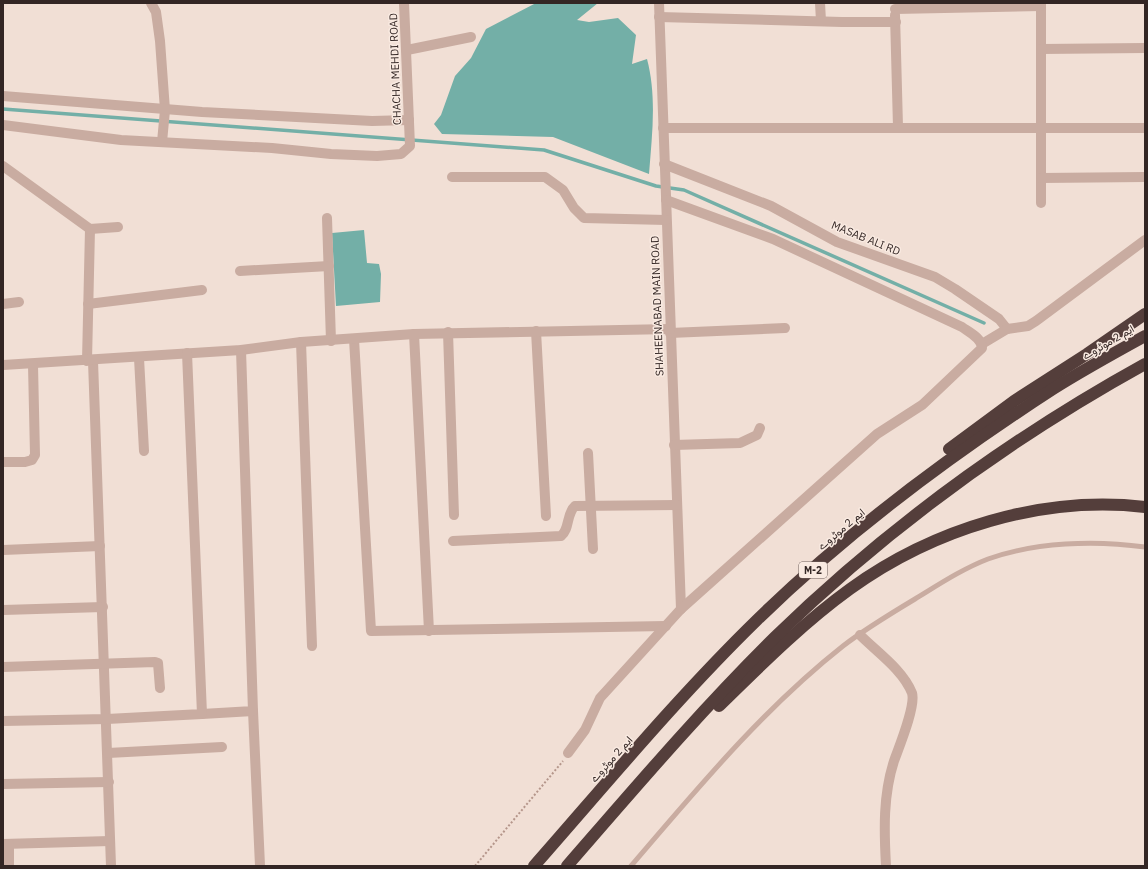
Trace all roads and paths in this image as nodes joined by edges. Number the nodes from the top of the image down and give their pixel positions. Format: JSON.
{"nodes":[{"id":1,"x":151,"y":3,"type":"edge"},
{"id":2,"x":404,"y":3,"type":"edge"},
{"id":3,"x":658,"y":3,"type":"edge"},
{"id":4,"x":820,"y":3,"type":"edge"},
{"id":5,"x":1041,"y":4,"type":"edge"},
{"id":6,"x":950,"y":5,"type":"edge"},
{"id":7,"x":895,"y":6,"type":"edge"},
{"id":8,"x":659,"y":16,"type":"junction"},
{"id":9,"x":821,"y":22,"type":"junction"},
{"id":10,"x":896,"y":22,"type":"junction"},
{"id":11,"x":471,"y":37,"type":"dead end"},
{"id":12,"x":1145,"y":48,"type":"edge"},
{"id":13,"x":1041,"y":49,"type":"junction"},
{"id":14,"x":407,"y":50,"type":"junction"},
{"id":15,"x":3,"y":96,"type":"edge"},
{"id":16,"x":164,"y":113,"type":"junction"},
{"id":17,"x":409,"y":120,"type":"junction"},
{"id":18,"x":3,"y":125,"type":"edge"},
{"id":19,"x":898,"y":127,"type":"junction"},
{"id":20,"x":1041,"y":127,"type":"junction"},
{"id":21,"x":663,"y":128,"type":"junction"},
{"id":22,"x":1145,"y":128,"type":"edge"},
{"id":23,"x":162,"y":142,"type":"junction"},
{"id":24,"x":664,"y":164,"type":"junction"},
{"id":25,"x":3,"y":166,"type":"edge"},
{"id":26,"x":452,"y":177,"type":"dead end"},
{"id":27,"x":1041,"y":178,"type":"junction"},
{"id":28,"x":1145,"y":178,"type":"edge"},
{"id":29,"x":666,"y":200,"type":"junction"},
{"id":30,"x":1041,"y":203,"type":"dead end"},
{"id":31,"x":327,"y":218,"type":"dead end"},
{"id":32,"x":666,"y":220,"type":"junction"},
{"id":33,"x":118,"y":227,"type":"dead end"},
{"id":34,"x":90,"y":229,"type":"junction"},
{"id":35,"x":1145,"y":240,"type":"edge"},
{"id":36,"x":329,"y":266,"type":"junction"},
{"id":37,"x":240,"y":271,"type":"dead end"},
{"id":38,"x":202,"y":290,"type":"dead end"},
{"id":39,"x":19,"y":302,"type":"dead end"},
{"id":40,"x":3,"y":304,"type":"edge"},
{"id":41,"x":88,"y":304,"type":"junction"},
{"id":42,"x":1145,"y":314,"type":"edge"},
{"id":43,"x":785,"y":328,"type":"dead end"},
{"id":44,"x":1007,"y":328,"type":"junction"},
{"id":45,"x":536,"y":331,"type":"junction"},
{"id":46,"x":670,"y":331,"type":"junction"},
{"id":47,"x":448,"y":332,"type":"junction"},
{"id":48,"x":414,"y":334,"type":"junction"},
{"id":49,"x":1145,"y":336,"type":"edge"},
{"id":50,"x":354,"y":339,"type":"junction"},
{"id":51,"x":332,"y":341,"type":"junction"},
{"id":52,"x":301,"y":342,"type":"junction"},
{"id":53,"x":982,"y":344,"type":"junction"},
{"id":54,"x":241,"y":350,"type":"junction"},
{"id":55,"x":187,"y":353,"type":"junction"},
{"id":56,"x":139,"y":358,"type":"junction"},
{"id":57,"x":90,"y":361,"type":"junction"},
{"id":58,"x":33,"y":364,"type":"junction"},
{"id":59,"x":1145,"y":364,"type":"edge"},
{"id":60,"x":3,"y":366,"type":"edge"},
{"id":61,"x":760,"y":428,"type":"dead end"},
{"id":62,"x":674,"y":446,"type":"junction"},
{"id":63,"x":144,"y":451,"type":"dead end"},
{"id":64,"x":588,"y":453,"type":"dead end"},
{"id":65,"x":3,"y":462,"type":"edge"},
{"id":66,"x":590,"y":505,"type":"junction"},
{"id":67,"x":677,"y":505,"type":"junction"},
{"id":68,"x":1145,"y":507,"type":"edge"},
{"id":69,"x":454,"y":515,"type":"dead end"},
{"id":70,"x":546,"y":516,"type":"dead end"},
{"id":71,"x":453,"y":541,"type":"dead end"},
{"id":72,"x":100,"y":546,"type":"junction"},
{"id":73,"x":1145,"y":547,"type":"edge"},
{"id":74,"x":593,"y":549,"type":"dead end"},
{"id":75,"x":3,"y":550,"type":"edge"},
{"id":76,"x":803,"y":578,"type":"junction"},
{"id":77,"x":102,"y":607,"type":"junction"},
{"id":78,"x":681,"y":609,"type":"junction"},
{"id":79,"x":3,"y":610,"type":"edge"},
{"id":80,"x":666,"y":626,"type":"junction"},
{"id":81,"x":429,"y":631,"type":"junction"},
{"id":82,"x":860,"y":635,"type":"junction"},
{"id":83,"x":312,"y":646,"type":"dead end"},
{"id":84,"x":105,"y":663,"type":"junction"},
{"id":85,"x":3,"y":667,"type":"edge"},
{"id":86,"x":160,"y":688,"type":"dead end"},
{"id":87,"x":254,"y":710,"type":"junction"},
{"id":88,"x":202,"y":714,"type":"junction"},
{"id":89,"x":107,"y":719,"type":"junction"},
{"id":90,"x":3,"y":721,"type":"edge"},
{"id":91,"x":222,"y":747,"type":"dead end"},
{"id":92,"x":108,"y":753,"type":"junction"},
{"id":93,"x":568,"y":753,"type":"joint"},
{"id":94,"x":109,"y":782,"type":"junction"},
{"id":95,"x":3,"y":784,"type":"edge"},
{"id":96,"x":617,"y":808,"type":"junction"},
{"id":97,"x":110,"y":841,"type":"junction"},
{"id":98,"x":6,"y":844,"type":"edge"},
{"id":99,"x":9,"y":866,"type":"edge"},
{"id":100,"x":111,"y":866,"type":"edge"},
{"id":101,"x":260,"y":866,"type":"edge"},
{"id":102,"x":475,"y":866,"type":"edge"},
{"id":103,"x":534,"y":866,"type":"edge"},
{"id":104,"x":566,"y":866,"type":"edge"},
{"id":105,"x":631,"y":866,"type":"edge"},
{"id":106,"x":886,"y":866,"type":"edge"}],
"edges":[{"from":1,"to":16,"type":"street"},
{"from":2,"to":14,"type":"street","name":"CHACHA MEHDI ROAD"},
{"from":3,"to":8,"type":"street","name":"SHAHEENABAD MAIN ROAD"},
{"from":4,"to":9,"type":"street"},
{"from":5,"to":6,"type":"street"},
{"from":5,"to":13,"type":"street"},
{"from":6,"to":7,"type":"street"},
{"from":7,"to":10,"type":"street"},
{"from":8,"to":9,"type":"street"},
{"from":8,"to":21,"type":"street","name":"SHAHEENABAD MAIN ROAD"},
{"from":9,"to":10,"type":"street"},
{"from":10,"to":19,"type":"street"},
{"from":11,"to":14,"type":"street"},
{"from":12,"to":13,"type":"street"},
{"from":13,"to":20,"type":"street"},
{"from":14,"to":17,"type":"street","name":"CHACHA MEHDI ROAD"},
{"from":15,"to":16,"type":"street"},
{"from":16,"to":17,"type":"street"},
{"from":16,"to":23,"type":"street"},
{"from":17,"to":23,"type":"street","name":"CHACHA MEHDI ROAD"},
{"from":18,"to":23,"type":"street"},
{"from":19,"to":20,"type":"street"},
{"from":19,"to":21,"type":"street"},
{"from":20,"to":22,"type":"street"},
{"from":20,"to":27,"type":"street"},
{"from":21,"to":24,"type":"street","name":"SHAHEENABAD MAIN ROAD"},
{"from":24,"to":29,"type":"street","name":"SHAHEENABAD MAIN ROAD"},
{"from":24,"to":44,"type":"street","name":"MASAB ALI RD"},
{"from":25,"to":34,"type":"street"},
{"from":26,"to":32,"type":"street"},
{"from":27,"to":28,"type":"street"},
{"from":27,"to":30,"type":"street"},
{"from":29,"to":32,"type":"street","name":"SHAHEENABAD MAIN ROAD"},
{"from":29,"to":53,"type":"street"},
{"from":31,"to":36,"type":"street"},
{"from":32,"to":46,"type":"street","name":"SHAHEENABAD MAIN ROAD"},
{"from":33,"to":34,"type":"street"},
{"from":34,"to":41,"type":"street"},
{"from":35,"to":44,"type":"street"},
{"from":36,"to":37,"type":"street"},
{"from":36,"to":51,"type":"street"},
{"from":38,"to":41,"type":"street"},
{"from":39,"to":40,"type":"street"},
{"from":41,"to":57,"type":"street"},
{"from":42,"to":76,"type":"highway"},
{"from":43,"to":46,"type":"street"},
{"from":44,"to":53,"type":"street"},
{"from":45,"to":46,"type":"street"},
{"from":45,"to":47,"type":"street"},
{"from":45,"to":70,"type":"street"},
{"from":46,"to":62,"type":"street","name":"SHAHEENABAD MAIN ROAD"},
{"from":47,"to":48,"type":"street"},
{"from":47,"to":69,"type":"street"},
{"from":48,"to":50,"type":"street"},
{"from":48,"to":81,"type":"street"},
{"from":49,"to":76,"type":"highway","name":"ایم 2 موٹروے","number":"M-2"},
{"from":50,"to":51,"type":"street"},
{"from":50,"to":81,"type":"street"},
{"from":51,"to":52,"type":"street"},
{"from":52,"to":54,"type":"street"},
{"from":52,"to":83,"type":"street"},
{"from":53,"to":78,"type":"street"},
{"from":54,"to":55,"type":"street"},
{"from":54,"to":87,"type":"street"},
{"from":55,"to":56,"type":"street"},
{"from":55,"to":88,"type":"street"},
{"from":56,"to":57,"type":"street"},
{"from":56,"to":63,"type":"street"},
{"from":57,"to":58,"type":"street"},
{"from":57,"to":72,"type":"street"},
{"from":58,"to":60,"type":"street"},
{"from":58,"to":65,"type":"street"},
{"from":59,"to":96,"type":"highway","number":"M-2"},
{"from":61,"to":62,"type":"street"},
{"from":62,"to":67,"type":"street","name":"SHAHEENABAD MAIN ROAD"},
{"from":64,"to":66,"type":"street"},
{"from":66,"to":67,"type":"street"},
{"from":66,"to":71,"type":"street"},
{"from":66,"to":74,"type":"street"},
{"from":67,"to":78,"type":"street","name":"SHAHEENABAD MAIN ROAD"},
{"from":68,"to":96,"type":"highway"},
{"from":72,"to":75,"type":"street"},
{"from":72,"to":77,"type":"street"},
{"from":73,"to":82,"type":"lane"},
{"from":76,"to":103,"type":"highway","name":"ایم 2 موٹروے","number":"M-2"},
{"from":77,"to":79,"type":"street"},
{"from":77,"to":84,"type":"street"},
{"from":78,"to":80,"type":"street"},
{"from":80,"to":81,"type":"street"},
{"from":80,"to":93,"type":"street"},
{"from":82,"to":105,"type":"lane"},
{"from":82,"to":106,"type":"street"},
{"from":84,"to":85,"type":"street"},
{"from":84,"to":86,"type":"street"},
{"from":84,"to":89,"type":"street"},
{"from":87,"to":88,"type":"street"},
{"from":87,"to":101,"type":"street"},
{"from":88,"to":89,"type":"street"},
{"from":89,"to":90,"type":"street"},
{"from":89,"to":92,"type":"street"},
{"from":91,"to":92,"type":"street"},
{"from":92,"to":94,"type":"street"},
{"from":93,"to":102,"type":"path"},
{"from":94,"to":95,"type":"street"},
{"from":94,"to":97,"type":"street"},
{"from":96,"to":104,"type":"highway","number":"M-2"},
{"from":97,"to":98,"type":"street"},
{"from":97,"to":100,"type":"street"},
{"from":98,"to":99,"type":"street"}]}
